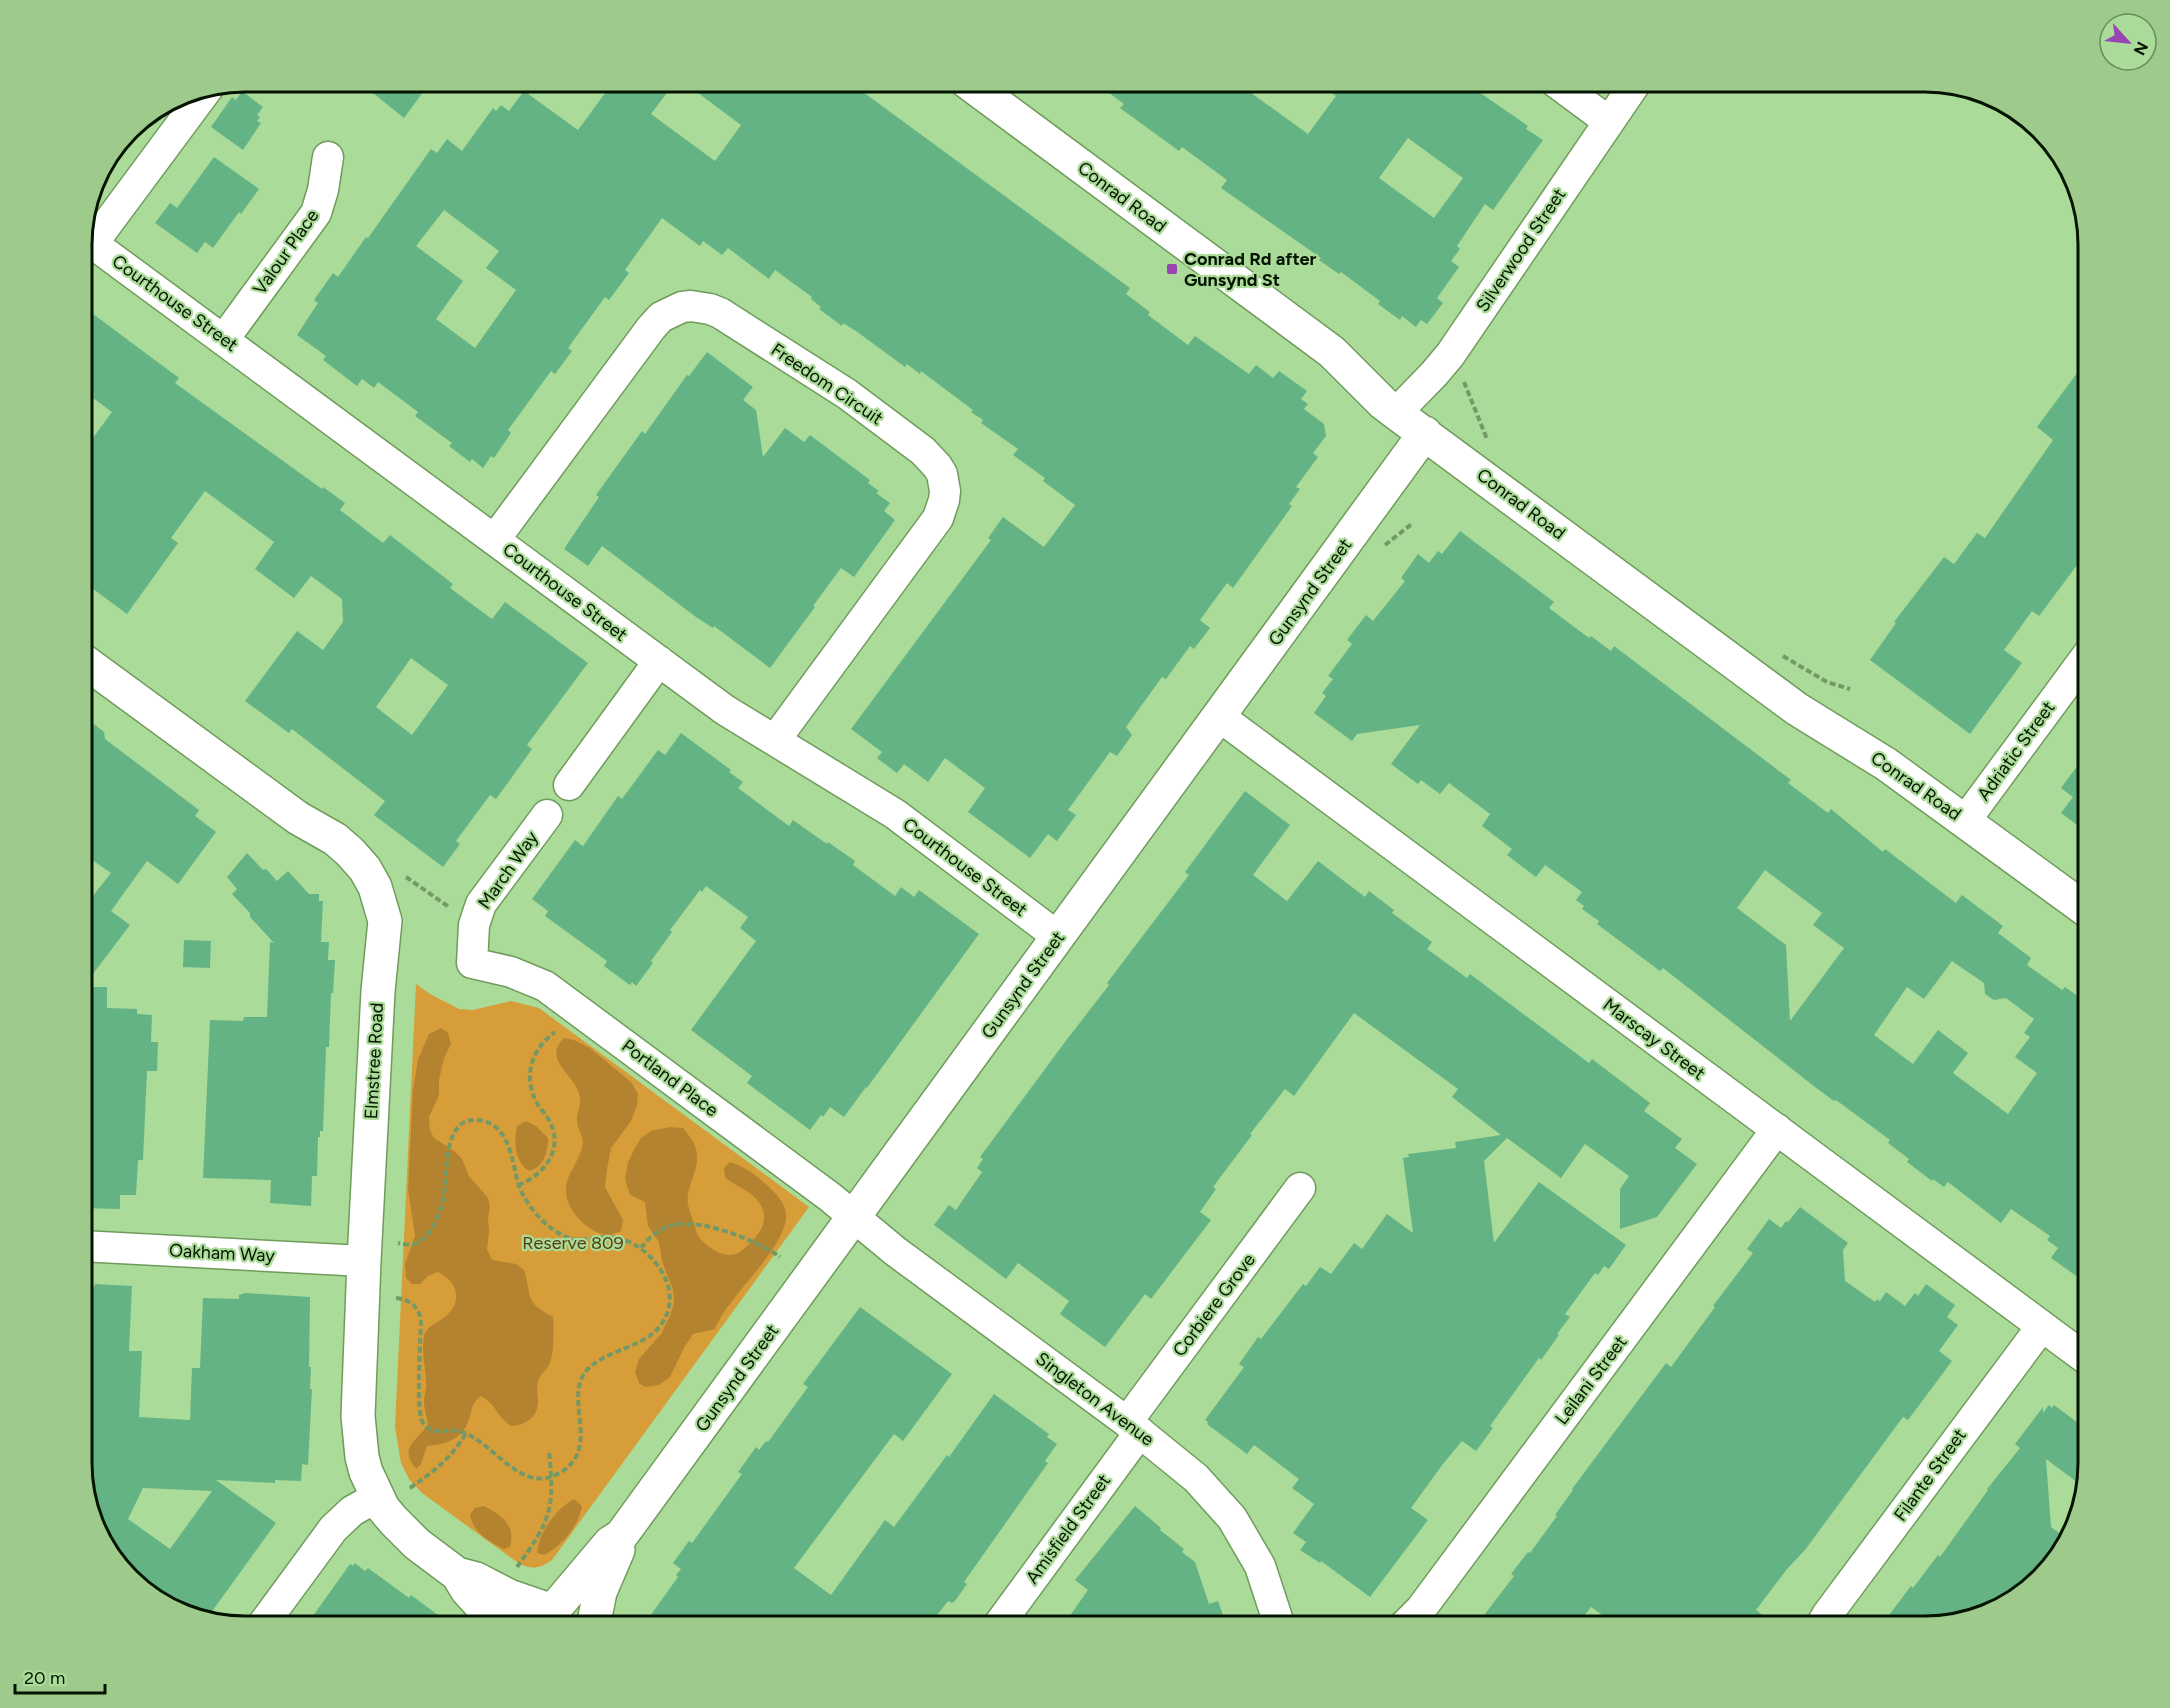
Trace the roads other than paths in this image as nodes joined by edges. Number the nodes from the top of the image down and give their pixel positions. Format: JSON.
{"nodes":[{"id":1,"x":981,"y":92,"type":"edge"},
{"id":2,"x":1569,"y":92,"type":"edge"},
{"id":3,"x":1629,"y":92,"type":"edge"},
{"id":4,"x":200,"y":99,"type":"edge"},
{"id":5,"x":1608,"y":121,"type":"junction"},
{"id":6,"x":328,"y":157,"type":"dead end"},
{"id":7,"x":92,"y":233,"type":"edge"},
{"id":8,"x":92,"y":243,"type":"edge"},
{"id":9,"x":224,"y":339,"type":"junction"},
{"id":10,"x":1396,"y":413,"type":"junction"},
{"id":11,"x":1425,"y":433,"type":"junction"},
{"id":12,"x":495,"y":539,"type":"junction"},
{"id":13,"x":659,"y":661,"type":"junction"},
{"id":14,"x":92,"y":667,"type":"edge"},
{"id":15,"x":2078,"y":668,"type":"edge"},
{"id":16,"x":1220,"y":717,"type":"junction"},
{"id":17,"x":775,"y":740,"type":"junction"},
{"id":18,"x":569,"y":785,"type":"dead end"},
{"id":19,"x":547,"y":815,"type":"dead end"},
{"id":20,"x":1965,"y":821,"type":"junction"},
{"id":21,"x":2078,"y":904,"type":"edge"},
{"id":22,"x":1058,"y":936,"type":"junction"},
{"id":23,"x":472,"y":963,"type":"joint"},
{"id":24,"x":1777,"y":1129,"type":"junction"},
{"id":25,"x":1300,"y":1188,"type":"dead end"},
{"id":26,"x":855,"y":1217,"type":"junction"},
{"id":27,"x":92,"y":1247,"type":"edge"},
{"id":28,"x":364,"y":1261,"type":"junction"},
{"id":29,"x":2042,"y":1326,"type":"junction"},
{"id":30,"x":2078,"y":1352,"type":"edge"},
{"id":31,"x":1134,"y":1427,"type":"junction"},
{"id":32,"x":377,"y":1497,"type":"junction"},
{"id":33,"x":621,"y":1536,"type":"junction"},
{"id":34,"x":457,"y":1574,"type":"junction"},
{"id":35,"x":540,"y":1614,"type":"edge"},
{"id":36,"x":269,"y":1616,"type":"edge"},
{"id":37,"x":491,"y":1616,"type":"edge"},
{"id":38,"x":579,"y":1616,"type":"edge"},
{"id":39,"x":594,"y":1616,"type":"edge"},
{"id":40,"x":1005,"y":1616,"type":"edge"},
{"id":41,"x":1276,"y":1616,"type":"edge"},
{"id":42,"x":1414,"y":1616,"type":"edge"},
{"id":43,"x":1826,"y":1616,"type":"edge"}],
"edges":[{"from":1,"to":10,"type":"street","name":"Conrad Road"},
{"from":2,"to":5,"type":"street"},
{"from":3,"to":5,"type":"street","name":"Silverwood Street"},
{"from":4,"to":7,"type":"street"},
{"from":5,"to":10,"type":"street","name":"Silverwood Street"},
{"from":6,"to":9,"type":"street","name":"Valour Place"},
{"from":8,"to":9,"type":"street","name":"Courthouse Street"},
{"from":9,"to":12,"type":"street","name":"Courthouse Street"},
{"from":10,"to":11,"type":"street","name":"Conrad Road"},
{"from":11,"to":16,"type":"street","name":"Gunsynd Street"},
{"from":11,"to":20,"type":"street","name":"Conrad Road"},
{"from":12,"to":13,"type":"street","name":"Courthouse Street"},
{"from":12,"to":17,"type":"street","name":"Freedom Circuit"},
{"from":13,"to":17,"type":"street","name":"Courthouse Street"},
{"from":13,"to":18,"type":"street"},
{"from":14,"to":28,"type":"street","name":"Elmstree Road"},
{"from":15,"to":20,"type":"street","name":"Adriatic Street"},
{"from":16,"to":22,"type":"street","name":"Gunsynd Street"},
{"from":16,"to":24,"type":"street","name":"Marscay Street"},
{"from":17,"to":22,"type":"street","name":"Courthouse Street"},
{"from":19,"to":23,"type":"street","name":"March Way"},
{"from":20,"to":21,"type":"street","name":"Conrad Road"},
{"from":22,"to":26,"type":"street","name":"Gunsynd Street"},
{"from":23,"to":26,"type":"street","name":"Portland Place"},
{"from":24,"to":29,"type":"street","name":"Marscay Street"},
{"from":24,"to":42,"type":"street","name":"Leilani Street"},
{"from":25,"to":31,"type":"street","name":"Corbiere Grove"},
{"from":26,"to":31,"type":"street","name":"Singleton Avenue"},
{"from":26,"to":33,"type":"street","name":"Gunsynd Street"},
{"from":27,"to":28,"type":"street","name":"Oakham Way"},
{"from":28,"to":32,"type":"street","name":"Elmstree Road"},
{"from":29,"to":30,"type":"street","name":"Marscay Street"},
{"from":29,"to":43,"type":"street","name":"Filante Street"},
{"from":31,"to":40,"type":"street","name":"Amisfield Street"},
{"from":31,"to":41,"type":"street","name":"Singleton Avenue"},
{"from":32,"to":34,"type":"street","name":"Elmstree Road"},
{"from":32,"to":36,"type":"street"},
{"from":33,"to":35,"type":"street","name":"Gunsynd Street"},
{"from":33,"to":39,"type":"street","name":"Gunsynd Street"},
{"from":34,"to":35,"type":"street","name":"Elmstree Road"},
{"from":34,"to":37,"type":"street","name":"Elmstree Road"},
{"from":35,"to":38,"type":"street","name":"Elmstree Road"}]}
